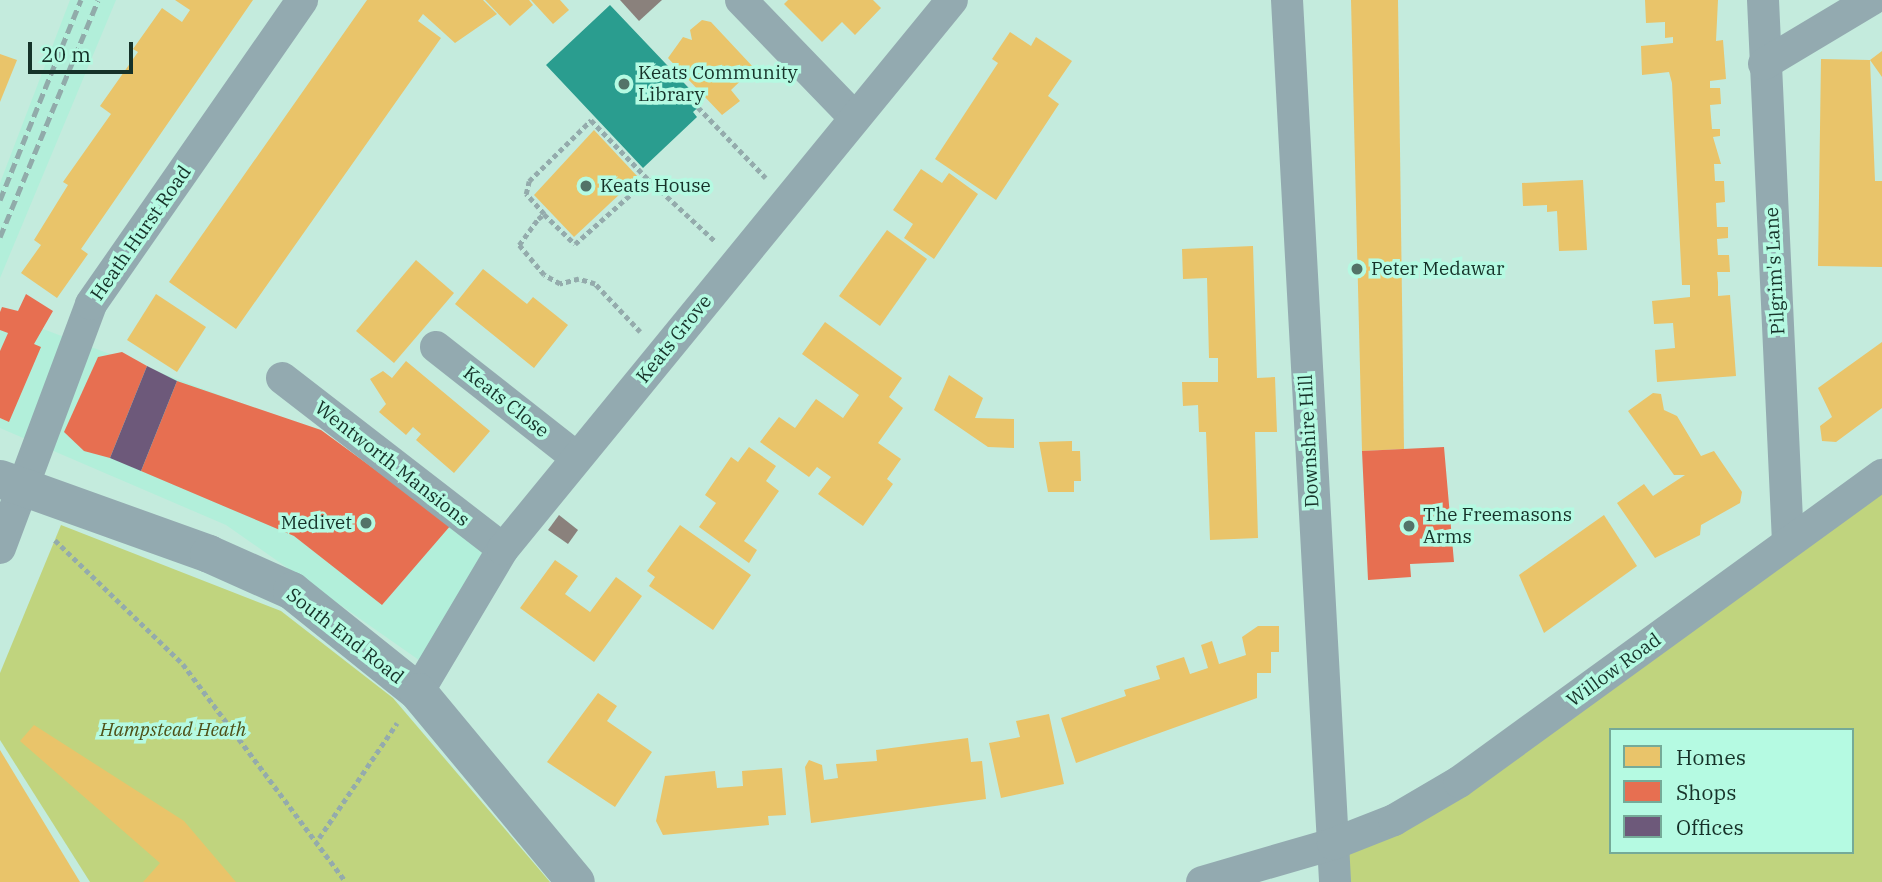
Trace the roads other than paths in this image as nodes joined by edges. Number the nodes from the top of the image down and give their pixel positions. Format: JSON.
{"nodes":[{"id":1,"x":302,"y":0,"type":"edge"},
{"id":2,"x":741,"y":0,"type":"edge"},
{"id":3,"x":952,"y":0,"type":"edge"},
{"id":4,"x":1287,"y":0,"type":"edge"},
{"id":5,"x":1763,"y":0,"type":"edge"},
{"id":6,"x":1871,"y":0,"type":"edge"},
{"id":7,"x":1764,"y":64,"type":"junction"},
{"id":8,"x":855,"y":118,"type":"junction"},
{"id":9,"x":436,"y":346,"type":"dead end"},
{"id":10,"x":282,"y":378,"type":"dead end"},
{"id":11,"x":577,"y":457,"type":"junction"},
{"id":12,"x":1882,"y":475,"type":"edge"},
{"id":13,"x":22,"y":488,"type":"edge"},
{"id":14,"x":1788,"y":542,"type":"junction"},
{"id":15,"x":0,"y":548,"type":"edge"},
{"id":16,"x":503,"y":549,"type":"junction"},
{"id":17,"x":418,"y":692,"type":"junction"},
{"id":18,"x":1333,"y":844,"type":"junction"},
{"id":19,"x":576,"y":882,"type":"edge"},
{"id":20,"x":1202,"y":882,"type":"edge"},
{"id":21,"x":1335,"y":882,"type":"edge"}],
"edges":[{"from":1,"to":13,"type":"street","name":"Heath Hurst Road"},
{"from":2,"to":8,"type":"street"},
{"from":3,"to":8,"type":"street","name":"Keats Grove"},
{"from":4,"to":18,"type":"street","name":"Downshire Hill"},
{"from":5,"to":7,"type":"street","name":"Pilgrim's Lane"},
{"from":6,"to":7,"type":"street"},
{"from":7,"to":14,"type":"street","name":"Pilgrim's Lane"},
{"from":8,"to":11,"type":"street","name":"Keats Grove"},
{"from":9,"to":11,"type":"street","name":"Keats Close"},
{"from":10,"to":16,"type":"street","name":"Wentworth Mansions"},
{"from":11,"to":16,"type":"street","name":"Keats Grove"},
{"from":12,"to":14,"type":"street","name":"Willow Road"},
{"from":13,"to":15,"type":"street","name":"Heath Hurst Road"},
{"from":13,"to":17,"type":"street","name":"South End Road"},
{"from":14,"to":18,"type":"street","name":"Willow Road"},
{"from":16,"to":17,"type":"street","name":"Keats Grove"},
{"from":17,"to":19,"type":"street","name":"South End Road"},
{"from":18,"to":20,"type":"street"},
{"from":18,"to":21,"type":"street","name":"Downshire Hill"}]}
